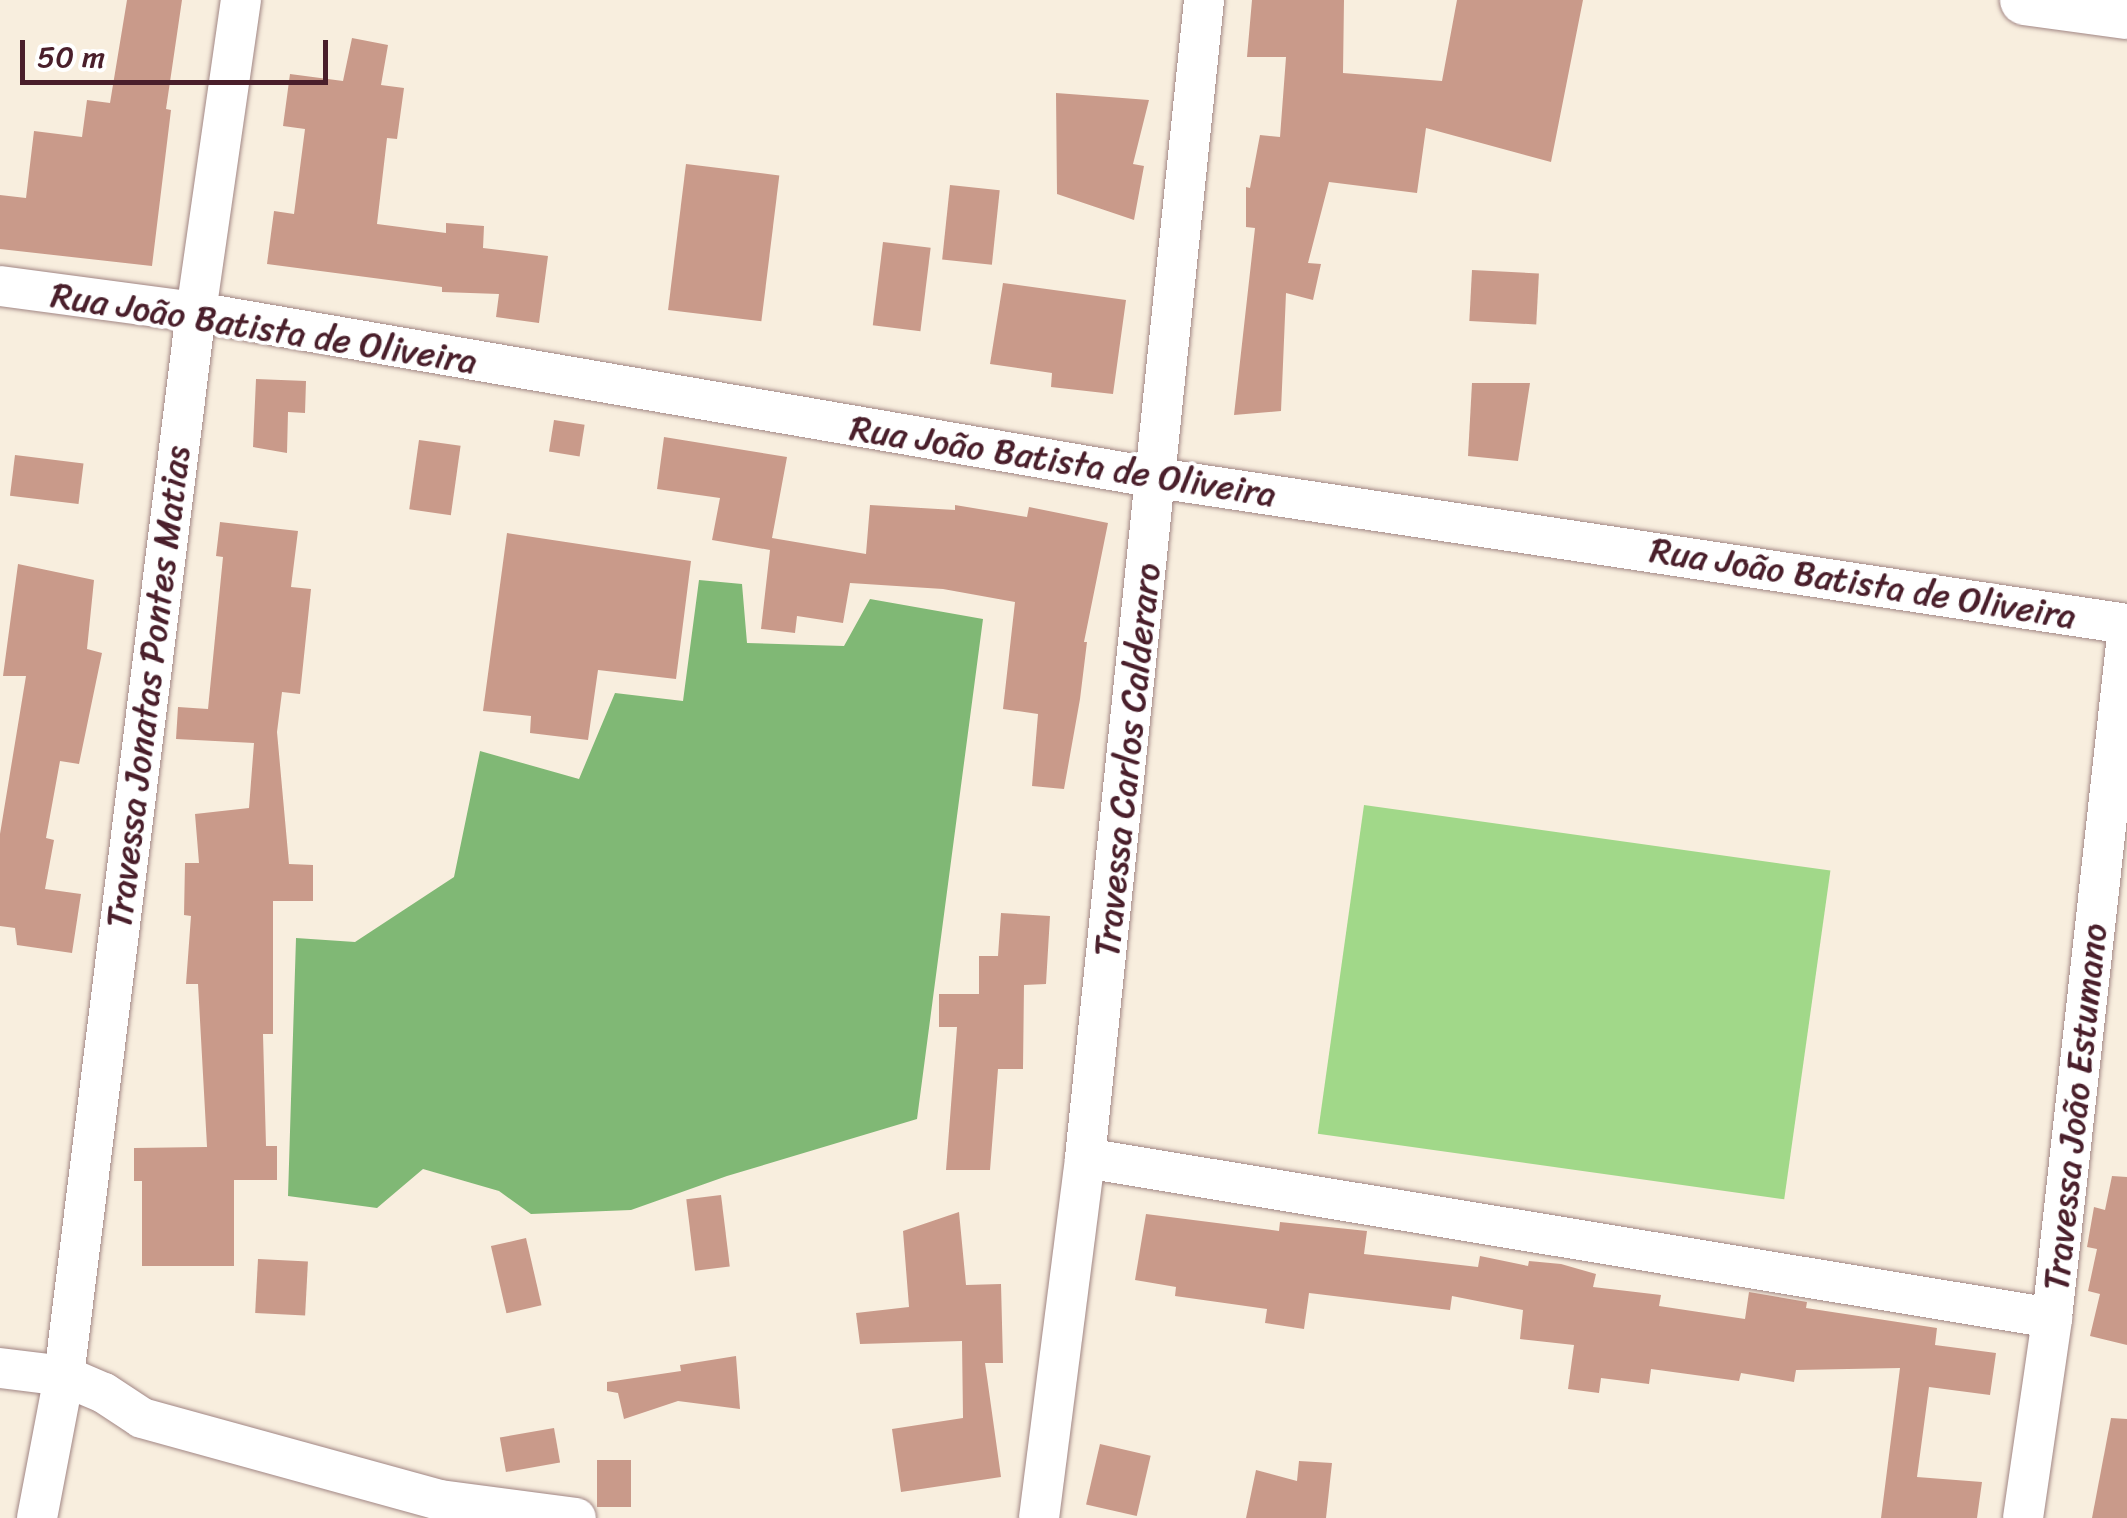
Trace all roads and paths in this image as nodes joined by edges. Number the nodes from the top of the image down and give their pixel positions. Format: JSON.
{"nodes":[{"id":1,"x":241,"y":0,"type":"edge"},
{"id":2,"x":1204,"y":0,"type":"edge"},
{"id":3,"x":2025,"y":0,"type":"edge"},
{"id":4,"x":2127,"y":14,"type":"edge"},
{"id":5,"x":0,"y":286,"type":"edge"},
{"id":6,"x":196,"y":312,"type":"junction"},
{"id":7,"x":1157,"y":478,"type":"junction"},
{"id":8,"x":2127,"y":624,"type":"edge"},
{"id":9,"x":2127,"y":635,"type":"edge"},
{"id":10,"x":1084,"y":1158,"type":"junction"},
{"id":11,"x":2052,"y":1318,"type":"junction"},
{"id":12,"x":0,"y":1368,"type":"edge"},
{"id":13,"x":64,"y":1376,"type":"junction"},
{"id":14,"x":38,"y":1518,"type":"edge"},
{"id":15,"x":576,"y":1518,"type":"edge"},
{"id":16,"x":1038,"y":1518,"type":"edge"},
{"id":17,"x":2022,"y":1518,"type":"edge"}],
"edges":[{"from":1,"to":6,"type":"street","name":"Travessa Jonatas Pontes Matias"},
{"from":2,"to":7,"type":"street","name":"Travessa Carlos Calderaro"},
{"from":3,"to":4,"type":"street"},
{"from":5,"to":6,"type":"street","name":"Rua João Batista de Oliveira"},
{"from":6,"to":7,"type":"street","name":"Rua João Batista de Oliveira"},
{"from":6,"to":13,"type":"street","name":"Travessa Jonatas Pontes Matias"},
{"from":7,"to":8,"type":"street","name":"Rua João Batista de Oliveira"},
{"from":7,"to":10,"type":"street","name":"Travessa Carlos Calderaro"},
{"from":9,"to":11,"type":"street","name":"Travessa João Estumano"},
{"from":10,"to":11,"type":"street"},
{"from":10,"to":16,"type":"street","name":"Travessa Carlos Calderaro"},
{"from":11,"to":17,"type":"street","name":"Travessa João Estumano"},
{"from":12,"to":13,"type":"street"},
{"from":13,"to":14,"type":"street","name":"Travessa Jonatas Pontes Matias"},
{"from":13,"to":15,"type":"street"}]}
